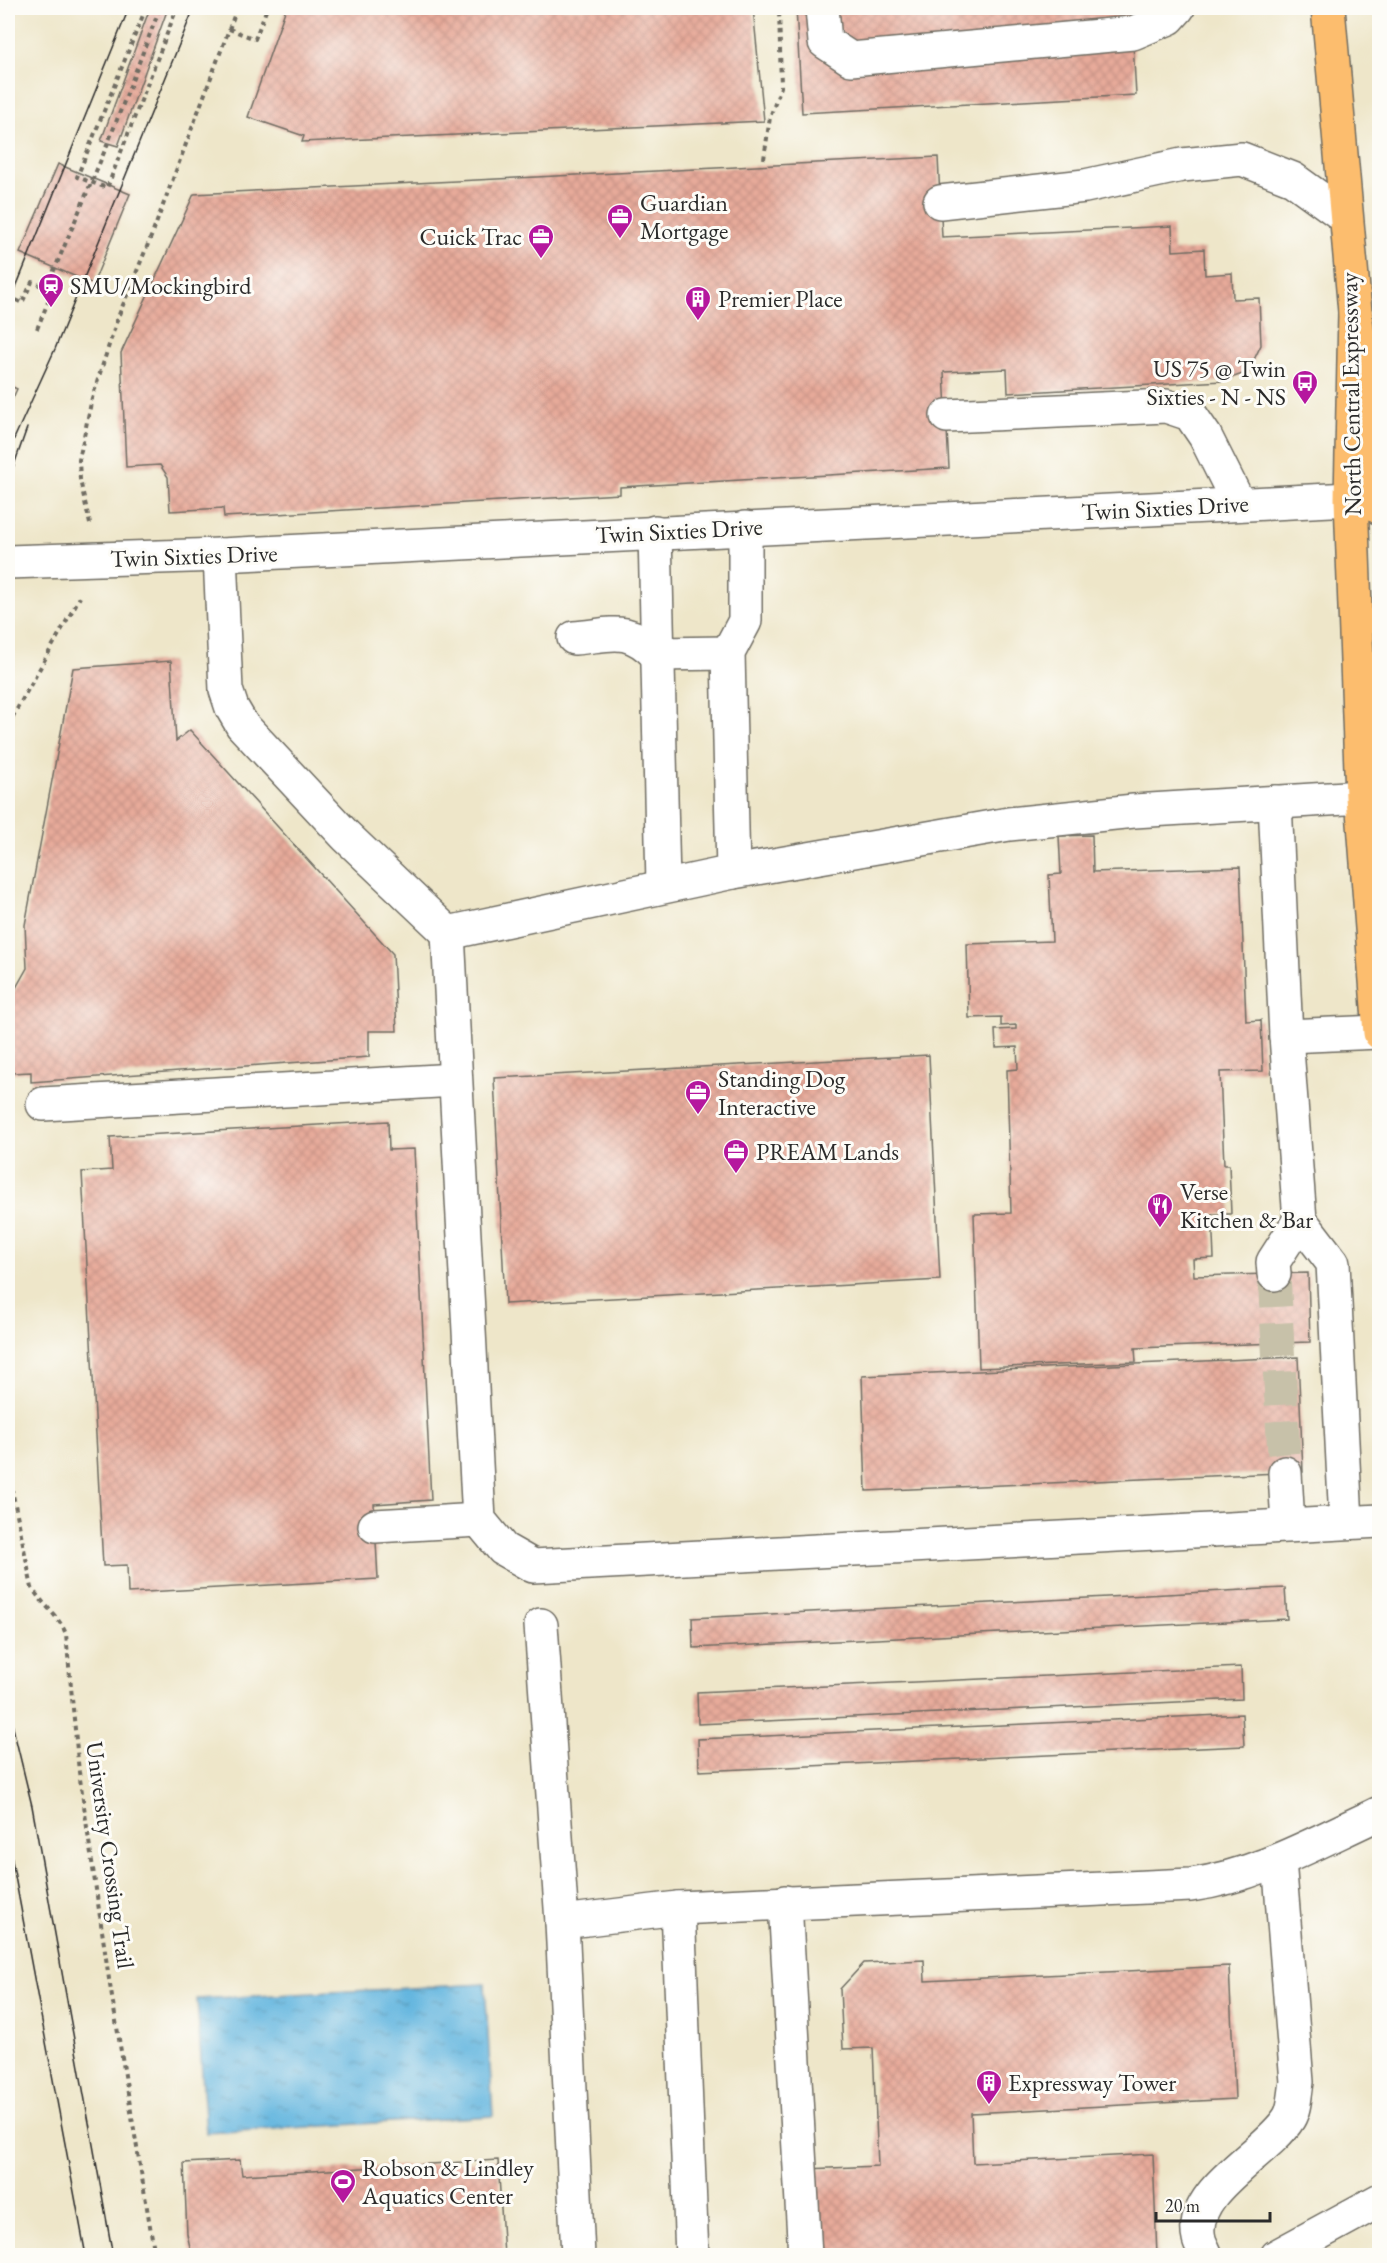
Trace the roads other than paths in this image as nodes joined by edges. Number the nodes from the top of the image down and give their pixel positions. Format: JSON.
{"nodes":[{"id":1,"x":822,"y":8,"type":"edge"},
{"id":2,"x":1178,"y":8,"type":"edge"},
{"id":3,"x":1328,"y":8,"type":"edge"},
{"id":4,"x":940,"y":202,"type":"dead end"},
{"id":5,"x":1344,"y":216,"type":"junction"},
{"id":6,"x":947,"y":416,"type":"dead end"},
{"id":7,"x":1365,"y":503,"type":"edge"},
{"id":8,"x":1239,"y":504,"type":"junction"},
{"id":9,"x":745,"y":528,"type":"junction"},
{"id":10,"x":655,"y":532,"type":"junction"},
{"id":11,"x":220,"y":555,"type":"junction"},
{"id":12,"x":8,"y":562,"type":"edge"},
{"id":13,"x":574,"y":638,"type":"dead end"},
{"id":14,"x":728,"y":653,"type":"junction"},
{"id":15,"x":656,"y":654,"type":"junction"},
{"id":16,"x":1362,"y":797,"type":"junction"},
{"id":17,"x":1275,"y":802,"type":"junction"},
{"id":18,"x":733,"y":872,"type":"junction"},
{"id":19,"x":663,"y":885,"type":"junction"},
{"id":20,"x":448,"y":933,"type":"junction"},
{"id":21,"x":1380,"y":1033,"type":"edge"},
{"id":22,"x":1286,"y":1036,"type":"junction"},
{"id":23,"x":455,"y":1080,"type":"junction"},
{"id":24,"x":43,"y":1104,"type":"dead end"},
{"id":25,"x":1300,"y":1220,"type":"junction"},
{"id":26,"x":1274,"y":1274,"type":"tunnel mouth"},
{"id":27,"x":1285,"y":1473,"type":"tunnel mouth"},
{"id":28,"x":479,"y":1520,"type":"junction"},
{"id":29,"x":1380,"y":1521,"type":"edge"},
{"id":30,"x":1347,"y":1522,"type":"junction"},
{"id":31,"x":1288,"y":1525,"type":"junction"},
{"id":32,"x":375,"y":1526,"type":"dead end"},
{"id":33,"x":542,"y":1625,"type":"dead end"},
{"id":34,"x":1380,"y":1814,"type":"edge"},
{"id":35,"x":1279,"y":1860,"type":"junction"},
{"id":36,"x":785,"y":1902,"type":"junction"},
{"id":37,"x":678,"y":1908,"type":"junction"},
{"id":38,"x":562,"y":1922,"type":"junction"},
{"id":39,"x":1380,"y":2200,"type":"edge"},
{"id":40,"x":578,"y":2256,"type":"edge"},
{"id":41,"x":692,"y":2256,"type":"edge"},
{"id":42,"x":805,"y":2256,"type":"edge"},
{"id":43,"x":1206,"y":2256,"type":"edge"},
{"id":44,"x":1278,"y":2256,"type":"edge"}],
"edges":[{"from":1,"to":2,"type":"street"},
{"from":3,"to":5,"type":"main road","name":"North Central Expressway"},
{"from":4,"to":5,"type":"street"},
{"from":5,"to":7,"type":"main road","name":"North Central Expressway"},
{"from":6,"to":8,"type":"street"},
{"from":7,"to":8,"type":"street","name":"Twin Sixties Drive"},
{"from":7,"to":16,"type":"main road","name":"North Central Expressway"},
{"from":8,"to":9,"type":"street","name":"Twin Sixties Drive"},
{"from":9,"to":10,"type":"street","name":"Twin Sixties Drive"},
{"from":9,"to":14,"type":"street"},
{"from":10,"to":11,"type":"street","name":"Twin Sixties Drive"},
{"from":10,"to":15,"type":"street"},
{"from":11,"to":12,"type":"street","name":"Twin Sixties Drive"},
{"from":11,"to":20,"type":"street"},
{"from":13,"to":15,"type":"street"},
{"from":14,"to":15,"type":"street"},
{"from":14,"to":18,"type":"street"},
{"from":15,"to":19,"type":"street"},
{"from":16,"to":17,"type":"street"},
{"from":16,"to":21,"type":"main road","name":"North Central Expressway"},
{"from":17,"to":18,"type":"street"},
{"from":17,"to":22,"type":"street"},
{"from":18,"to":19,"type":"street"},
{"from":19,"to":20,"type":"street"},
{"from":20,"to":23,"type":"street"},
{"from":21,"to":22,"type":"street"},
{"from":22,"to":25,"type":"street"},
{"from":23,"to":24,"type":"street"},
{"from":23,"to":28,"type":"street"},
{"from":25,"to":26,"type":"street"},
{"from":25,"to":30,"type":"street"},
{"from":27,"to":31,"type":"street"},
{"from":28,"to":31,"type":"street"},
{"from":28,"to":32,"type":"street"},
{"from":29,"to":30,"type":"street"},
{"from":30,"to":31,"type":"street"},
{"from":33,"to":38,"type":"street"},
{"from":34,"to":35,"type":"street"},
{"from":35,"to":36,"type":"street"},
{"from":35,"to":43,"type":"street"},
{"from":36,"to":37,"type":"street"},
{"from":36,"to":42,"type":"street"},
{"from":37,"to":38,"type":"street"},
{"from":37,"to":41,"type":"street"},
{"from":38,"to":40,"type":"street"},
{"from":39,"to":44,"type":"street"}]}
